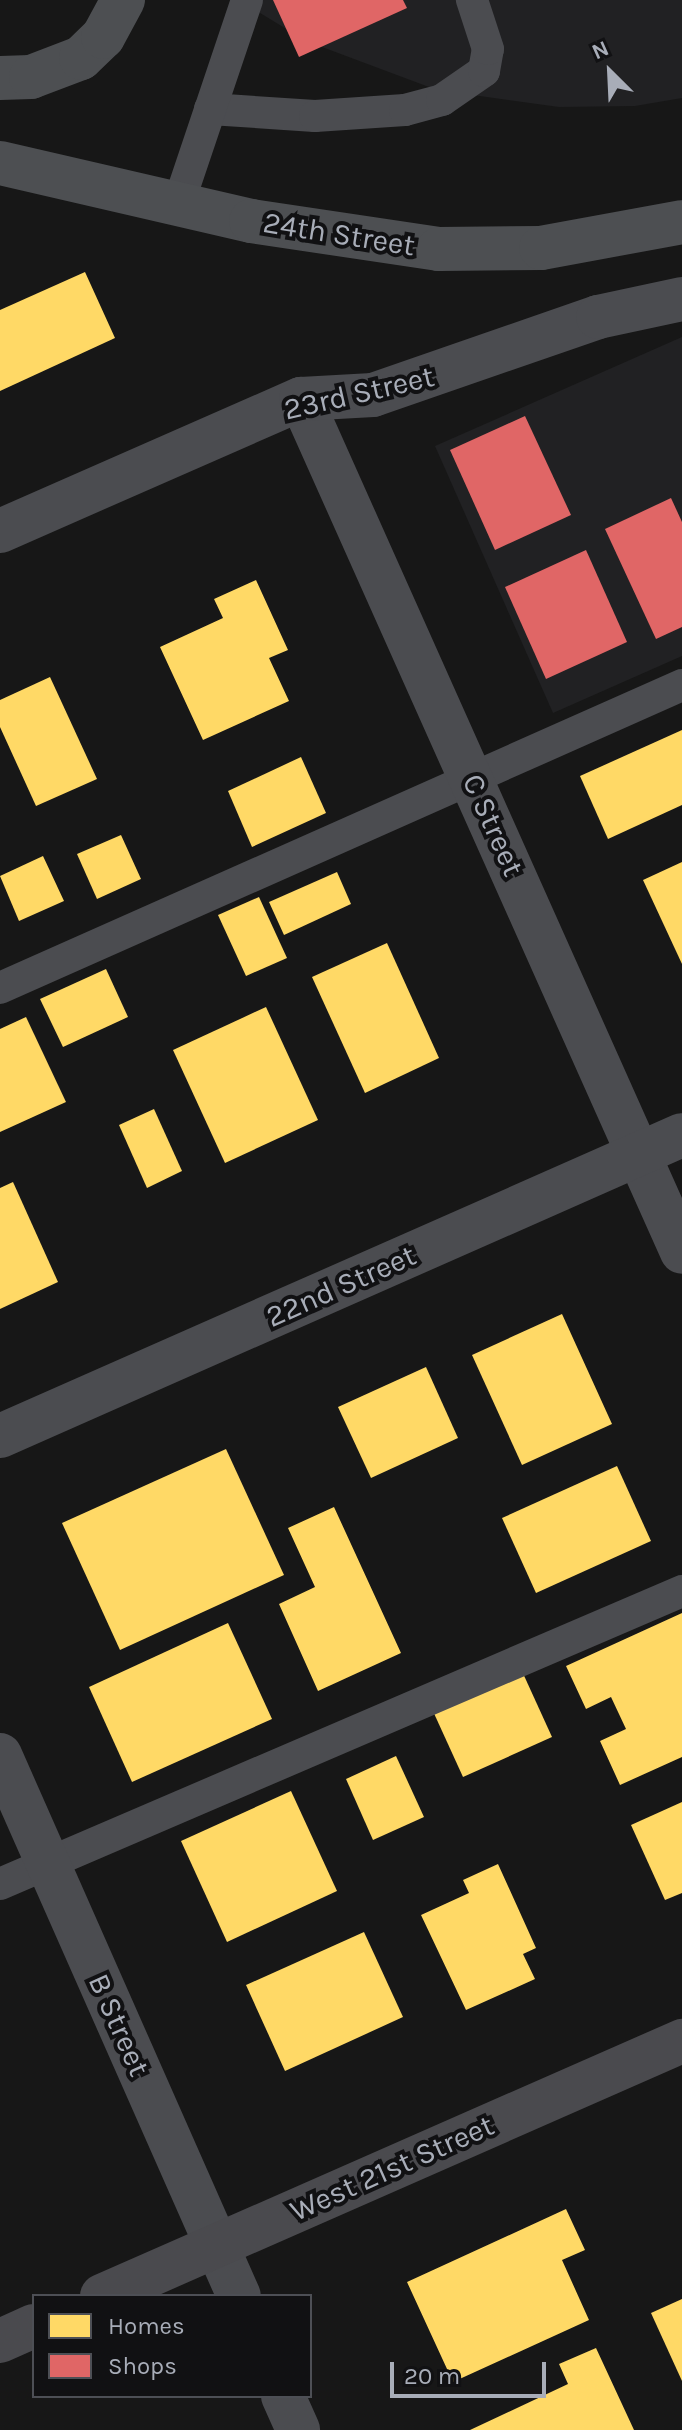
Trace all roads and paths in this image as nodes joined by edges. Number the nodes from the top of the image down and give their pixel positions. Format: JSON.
{"nodes":[{"id":1,"x":123,"y":0,"type":"edge"},
{"id":2,"x":247,"y":0,"type":"edge"},
{"id":3,"x":472,"y":0,"type":"edge"},
{"id":4,"x":0,"y":78,"type":"edge"},
{"id":5,"x":210,"y":109,"type":"junction"},
{"id":6,"x":0,"y":163,"type":"edge"},
{"id":7,"x":178,"y":205,"type":"junction"},
{"id":8,"x":682,"y":222,"type":"edge"},
{"id":9,"x":682,"y":299,"type":"edge"},
{"id":10,"x":301,"y":399,"type":"junction"},
{"id":11,"x":0,"y":531,"type":"edge"},
{"id":12,"x":682,"y":685,"type":"edge"},
{"id":13,"x":473,"y":778,"type":"junction"},
{"id":14,"x":0,"y":988,"type":"edge"},
{"id":15,"x":682,"y":1135,"type":"edge"},
{"id":16,"x":639,"y":1154,"type":"junction"},
{"id":17,"x":682,"y":1252,"type":"edge"},
{"id":18,"x":0,"y":1436,"type":"edge"},
{"id":19,"x":682,"y":1591,"type":"edge"},
{"id":20,"x":0,"y":1755,"type":"edge"},
{"id":21,"x":48,"y":1863,"type":"junction"},
{"id":22,"x":0,"y":1884,"type":"edge"},
{"id":23,"x":682,"y":2041,"type":"edge"},
{"id":24,"x":217,"y":2246,"type":"junction"},
{"id":25,"x":107,"y":2294,"type":"edge"},
{"id":26,"x":238,"y":2294,"type":"edge"},
{"id":27,"x":32,"y":2327,"type":"edge"},
{"id":28,"x":0,"y":2341,"type":"edge"},
{"id":29,"x":284,"y":2398,"type":"edge"},
{"id":30,"x":298,"y":2430,"type":"edge"}],
"edges":[{"from":1,"to":4,"type":"main road"},
{"from":2,"to":5,"type":"lane"},
{"from":3,"to":5,"type":"lane"},
{"from":5,"to":7,"type":"lane"},
{"from":6,"to":7,"type":"main road","name":"24th Street"},
{"from":7,"to":8,"type":"main road","name":"24th Street"},
{"from":9,"to":10,"type":"street","name":"23rd Street"},
{"from":10,"to":11,"type":"street","name":"23rd Street"},
{"from":10,"to":13,"type":"street","name":"C Street"},
{"from":12,"to":13,"type":"lane"},
{"from":13,"to":14,"type":"lane"},
{"from":13,"to":16,"type":"street","name":"C Street"},
{"from":15,"to":16,"type":"street","name":"22nd Street"},
{"from":16,"to":17,"type":"street","name":"C Street"},
{"from":16,"to":18,"type":"street","name":"22nd Street"},
{"from":19,"to":21,"type":"lane"},
{"from":20,"to":21,"type":"street","name":"B Street"},
{"from":21,"to":22,"type":"lane"},
{"from":21,"to":24,"type":"street","name":"B Street"},
{"from":23,"to":24,"type":"street","name":"West 21st Street"},
{"from":24,"to":25,"type":"street","name":"West 21st Street"},
{"from":24,"to":26,"type":"street","name":"B Street"},
{"from":27,"to":28,"type":"street"},
{"from":29,"to":30,"type":"street"}]}
